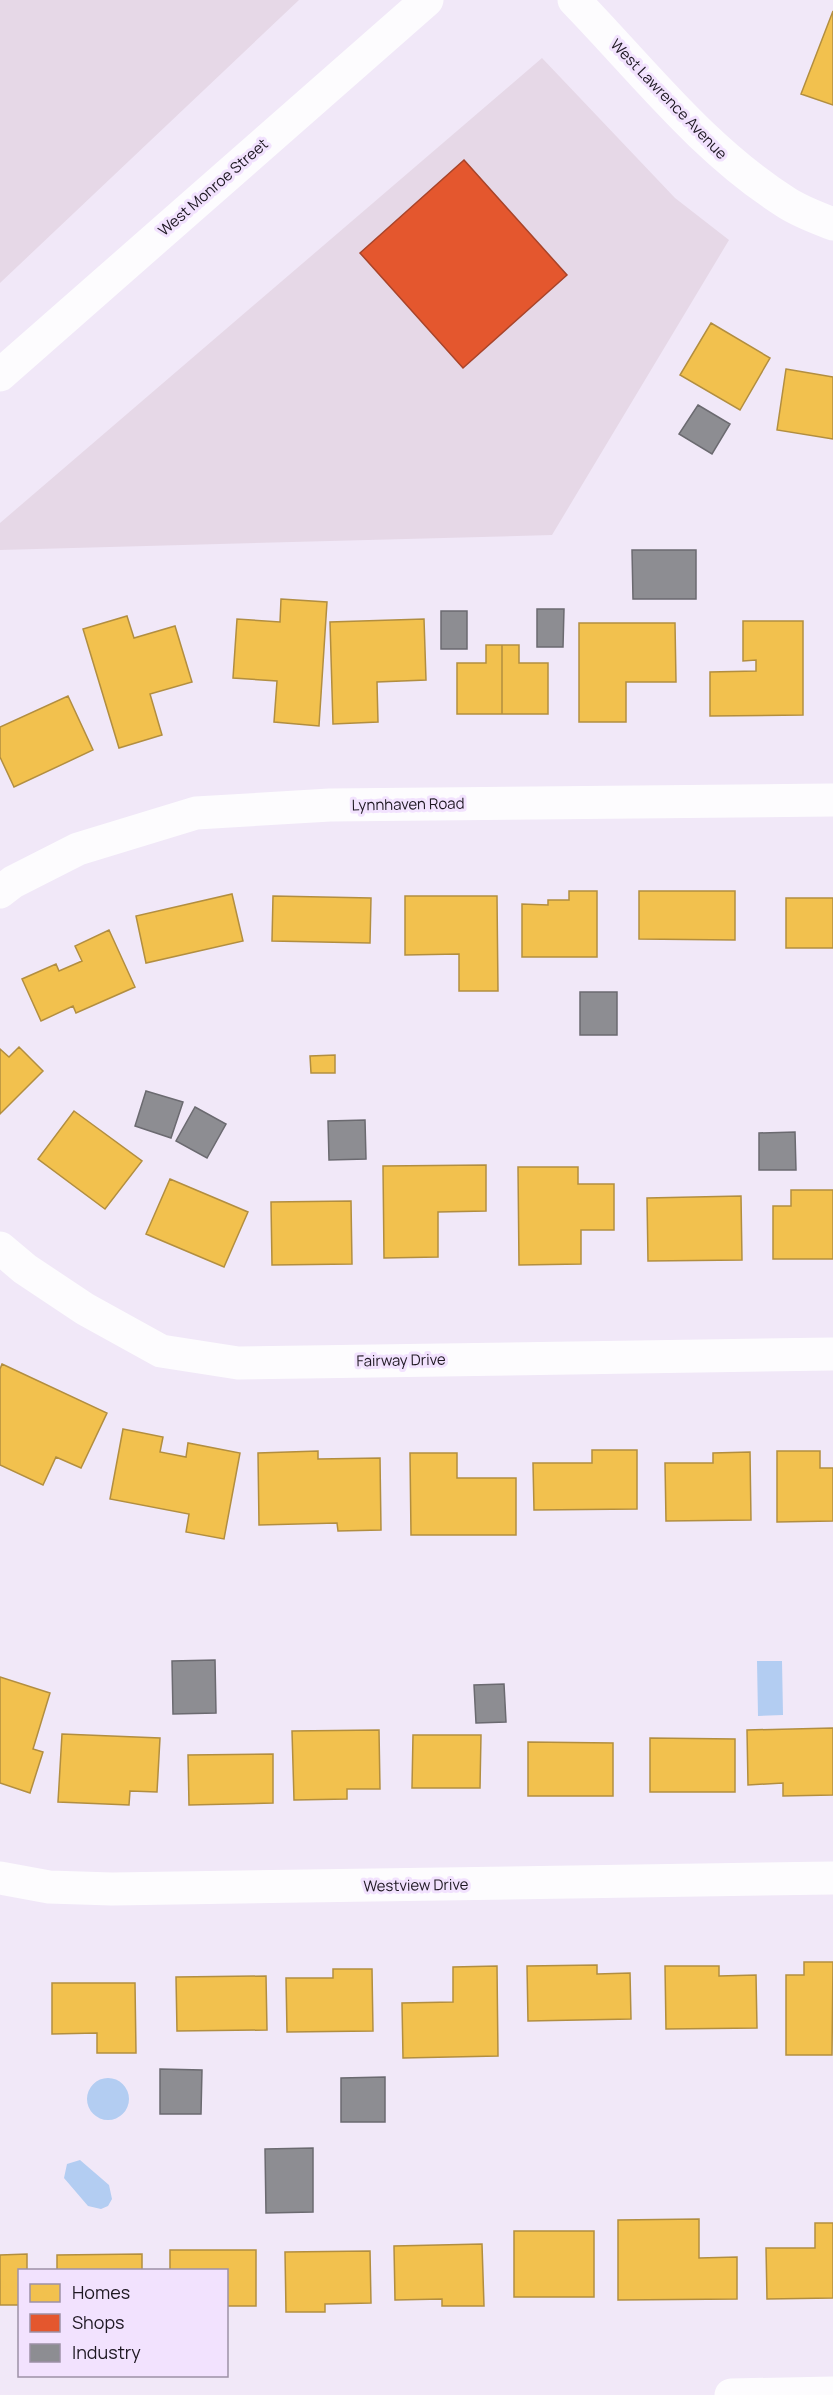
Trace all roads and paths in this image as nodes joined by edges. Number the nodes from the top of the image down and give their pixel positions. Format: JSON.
{"nodes":[{"id":1,"x":427,"y":0,"type":"edge"},
{"id":2,"x":574,"y":0,"type":"edge"},
{"id":3,"x":833,"y":224,"type":"edge"},
{"id":4,"x":0,"y":375,"type":"edge"},
{"id":5,"x":833,"y":800,"type":"edge"},
{"id":6,"x":0,"y":892,"type":"edge"},
{"id":7,"x":0,"y":1248,"type":"edge"},
{"id":8,"x":833,"y":1354,"type":"edge"},
{"id":9,"x":0,"y":1878,"type":"edge"},
{"id":10,"x":833,"y":1878,"type":"edge"},
{"id":11,"x":833,"y":2393,"type":"edge"},
{"id":12,"x":731,"y":2395,"type":"edge"}],
"edges":[{"from":1,"to":4,"type":"street","name":"West Monroe Street"},
{"from":2,"to":3,"type":"street","name":"West Lawrence Avenue"},
{"from":5,"to":6,"type":"street","name":"Lynnhaven Road"},
{"from":7,"to":8,"type":"street","name":"Fairway Drive"},
{"from":9,"to":10,"type":"street","name":"Westview Drive"},
{"from":11,"to":12,"type":"street"}]}
